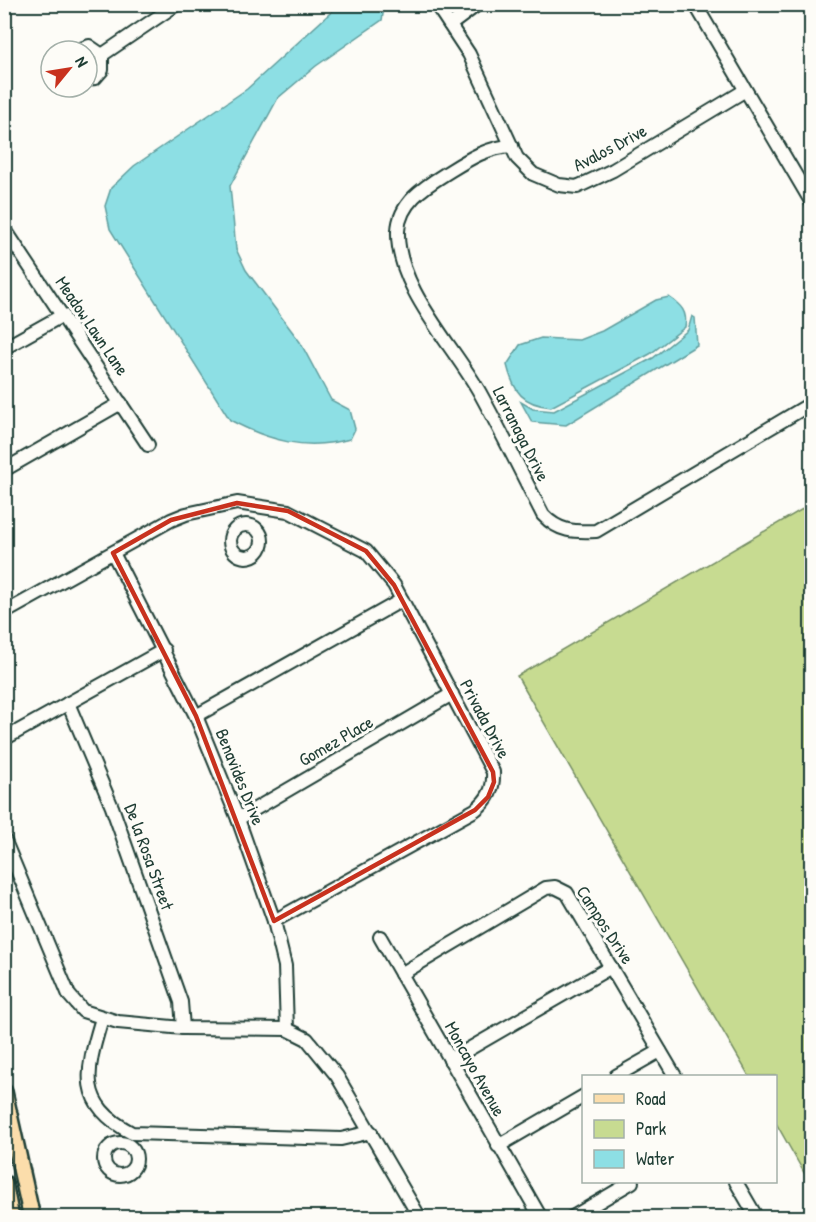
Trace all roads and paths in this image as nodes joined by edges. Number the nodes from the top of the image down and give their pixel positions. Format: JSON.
{"nodes":[{"id":1,"x":177,"y":4,"type":"edge"},
{"id":2,"x":436,"y":4,"type":"edge"},
{"id":3,"x":478,"y":4,"type":"edge"},
{"id":4,"x":695,"y":4,"type":"edge"},
{"id":5,"x":450,"y":25,"type":"junction"},
{"id":6,"x":99,"y":53,"type":"edge"},
{"id":7,"x":102,"y":55,"type":"junction"},
{"id":8,"x":99,"y":73,"type":"edge"},
{"id":9,"x":744,"y":91,"type":"junction"},
{"id":10,"x":512,"y":146,"type":"junction"},
{"id":11,"x":812,"y":203,"type":"edge"},
{"id":12,"x":4,"y":228,"type":"edge"},
{"id":13,"x":63,"y":315,"type":"junction"},
{"id":14,"x":4,"y":348,"type":"edge"},
{"id":15,"x":121,"y":403,"type":"junction"},
{"id":16,"x":812,"y":403,"type":"edge"},
{"id":17,"x":148,"y":445,"type":"dead end"},
{"id":18,"x":4,"y":470,"type":"edge"},
{"id":19,"x":257,"y":506,"type":"junction"},
{"id":20,"x":252,"y":526,"type":"dead end"},
{"id":21,"x":113,"y":553,"type":"junction"},
{"id":22,"x":402,"y":600,"type":"junction"},
{"id":23,"x":4,"y":613,"type":"edge"},
{"id":24,"x":164,"y":650,"type":"junction"},
{"id":25,"x":452,"y":694,"type":"junction"},
{"id":26,"x":68,"y":703,"type":"junction"},
{"id":27,"x":196,"y":716,"type":"junction"},
{"id":28,"x":4,"y":739,"type":"edge"},
{"id":29,"x":238,"y":819,"type":"junction"},
{"id":30,"x":4,"y":839,"type":"edge"},
{"id":31,"x":274,"y":921,"type":"junction"},
{"id":32,"x":380,"y":937,"type":"dead end"},
{"id":33,"x":611,"y":967,"type":"junction"},
{"id":34,"x":401,"y":974,"type":"junction"},
{"id":35,"x":102,"y":1018,"type":"junction"},
{"id":36,"x":183,"y":1028,"type":"junction"},
{"id":37,"x":287,"y":1029,"type":"junction"},
{"id":38,"x":660,"y":1051,"type":"junction"},
{"id":39,"x":450,"y":1060,"type":"junction"},
{"id":40,"x":619,"y":1075,"type":"edge"},
{"id":41,"x":674,"y":1075,"type":"edge"},
{"id":42,"x":4,"y":1092,"type":"edge"},
{"id":43,"x":582,"y":1097,"type":"edge"},
{"id":44,"x":371,"y":1132,"type":"junction"},
{"id":45,"x":498,"y":1146,"type":"junction"},
{"id":46,"x":4,"y":1183,"type":"edge"},
{"id":47,"x":630,"y":1183,"type":"edge"},
{"id":48,"x":737,"y":1183,"type":"edge"},
{"id":49,"x":12,"y":1218,"type":"edge"},
{"id":50,"x":32,"y":1218,"type":"edge"},
{"id":51,"x":420,"y":1218,"type":"edge"},
{"id":52,"x":541,"y":1218,"type":"edge"},
{"id":53,"x":571,"y":1218,"type":"edge"},
{"id":54,"x":757,"y":1218,"type":"edge"}],
"edges":[{"from":1,"to":7,"type":"street"},
{"from":2,"to":5,"type":"street","name":"Avalos Drive"},
{"from":3,"to":5,"type":"street"},
{"from":4,"to":9,"type":"street"},
{"from":5,"to":10,"type":"street","name":"Avalos Drive"},
{"from":6,"to":7,"type":"street"},
{"from":7,"to":8,"type":"street"},
{"from":9,"to":10,"type":"street","name":"Avalos Drive"},
{"from":9,"to":11,"type":"street"},
{"from":10,"to":16,"type":"street","name":"Larranaga Drive"},
{"from":12,"to":13,"type":"street","name":"Meadow Lawn Lane"},
{"from":13,"to":14,"type":"street"},
{"from":13,"to":15,"type":"street","name":"Meadow Lawn Lane"},
{"from":15,"to":17,"type":"street","name":"Meadow Lawn Lane"},
{"from":15,"to":18,"type":"street"},
{"from":19,"to":20,"type":"street"},
{"from":19,"to":21,"type":"street","name":"Privada Drive"},
{"from":19,"to":22,"type":"street","name":"Privada Drive"},
{"from":21,"to":23,"type":"street","name":"Privada Drive"},
{"from":21,"to":24,"type":"street","name":"Benavides Drive"},
{"from":22,"to":25,"type":"street","name":"Privada Drive"},
{"from":22,"to":27,"type":"street"},
{"from":24,"to":26,"type":"street"},
{"from":24,"to":27,"type":"street","name":"Benavides Drive"},
{"from":25,"to":29,"type":"street","name":"Gomez Place"},
{"from":25,"to":31,"type":"street","name":"Privada Drive"},
{"from":26,"to":28,"type":"street"},
{"from":26,"to":36,"type":"street","name":"De la Rosa Street"},
{"from":27,"to":29,"type":"street","name":"Benavides Drive"},
{"from":29,"to":31,"type":"street","name":"Benavides Drive"},
{"from":30,"to":35,"type":"street"},
{"from":31,"to":37,"type":"street","name":"Benavides Drive"},
{"from":32,"to":34,"type":"street","name":"Moncayo Avenue"},
{"from":33,"to":34,"type":"street","name":"Campos Drive"},
{"from":33,"to":38,"type":"street","name":"Campos Drive"},
{"from":33,"to":39,"type":"street"},
{"from":34,"to":39,"type":"street","name":"Moncayo Avenue"},
{"from":35,"to":36,"type":"street"},
{"from":35,"to":44,"type":"street"},
{"from":36,"to":37,"type":"street"},
{"from":37,"to":44,"type":"street"},
{"from":38,"to":40,"type":"street"},
{"from":38,"to":41,"type":"street","name":"Campos Drive"},
{"from":39,"to":45,"type":"street","name":"Moncayo Avenue"},
{"from":42,"to":50,"type":"main road"},
{"from":43,"to":45,"type":"street"},
{"from":44,"to":51,"type":"street"},
{"from":45,"to":52,"type":"street","name":"Moncayo Avenue"},
{"from":46,"to":49,"type":"main road"},
{"from":47,"to":53,"type":"street"},
{"from":48,"to":54,"type":"street"}]}
